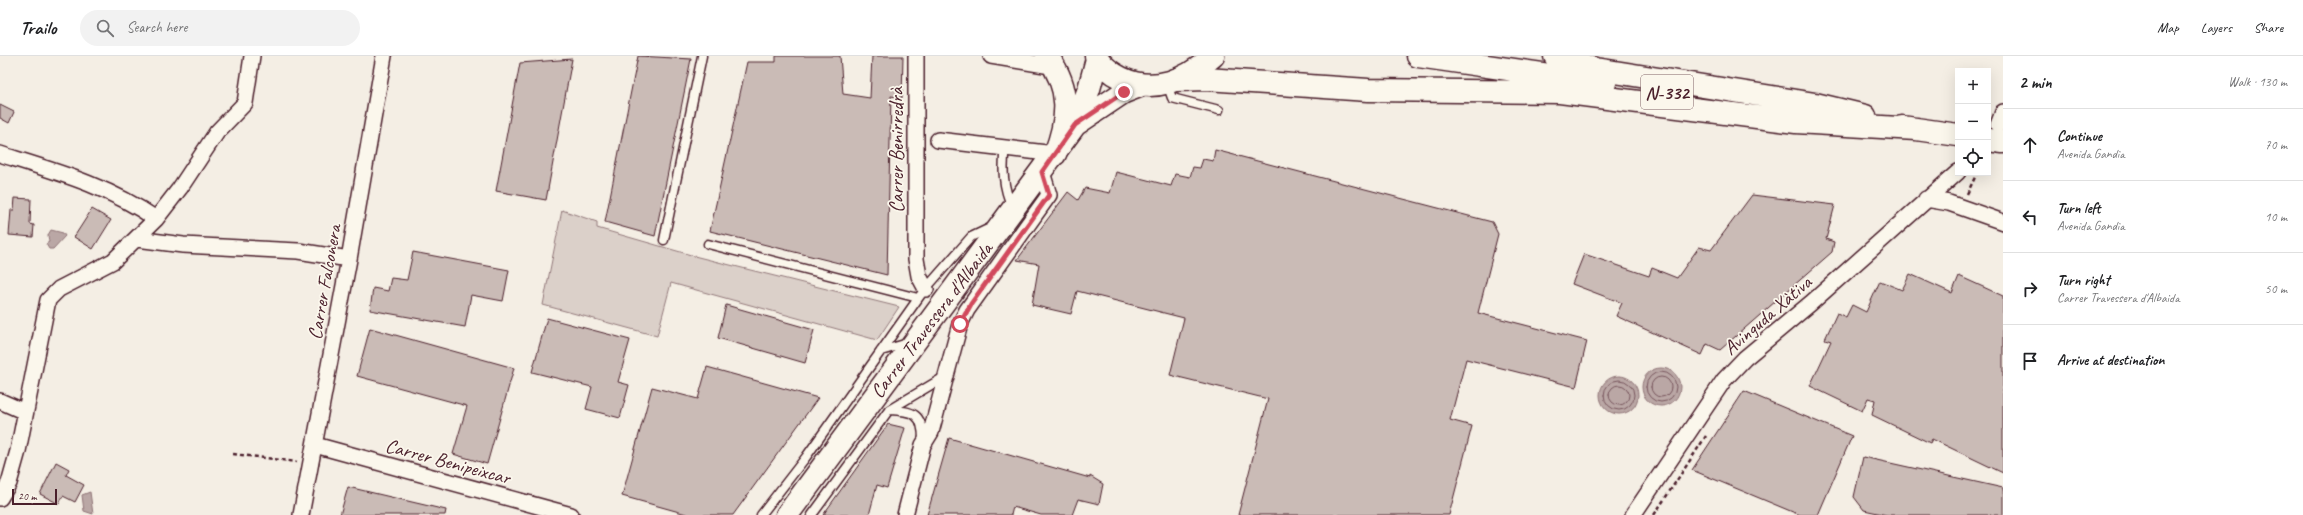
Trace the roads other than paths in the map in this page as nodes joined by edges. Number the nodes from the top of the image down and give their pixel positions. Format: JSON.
{"nodes":[{"id":1,"x":252,"y":56,"type":"edge"},
{"id":2,"x":384,"y":56,"type":"edge"},
{"id":3,"x":702,"y":56,"type":"edge"},
{"id":4,"x":916,"y":56,"type":"edge"},
{"id":5,"x":991,"y":56,"type":"edge"},
{"id":6,"x":1213,"y":56,"type":"edge"},
{"id":7,"x":1418,"y":56,"type":"edge"},
{"id":8,"x":1555,"y":56,"type":"edge"},
{"id":9,"x":1096,"y":57,"type":"edge"},
{"id":10,"x":1046,"y":61,"type":"edge"},
{"id":11,"x":1171,"y":82,"type":"junction"},
{"id":12,"x":1142,"y":85,"type":"junction"},
{"id":13,"x":1220,"y":110,"type":"dead end"},
{"id":14,"x":1075,"y":125,"type":"junction"},
{"id":15,"x":1916,"y":129,"type":"junction"},
{"id":16,"x":1955,"y":135,"type":"edge"},
{"id":17,"x":938,"y":140,"type":"dead end"},
{"id":18,"x":1005,"y":147,"type":"junction"},
{"id":19,"x":0,"y":154,"type":"edge"},
{"id":20,"x":1055,"y":154,"type":"junction"},
{"id":21,"x":1042,"y":172,"type":"junction"},
{"id":22,"x":1955,"y":175,"type":"edge"},
{"id":23,"x":1926,"y":199,"type":"junction"},
{"id":24,"x":1009,"y":215,"type":"junction"},
{"id":25,"x":156,"y":219,"type":"junction"},
{"id":26,"x":2003,"y":222,"type":"edge"},
{"id":27,"x":137,"y":239,"type":"junction"},
{"id":28,"x":664,"y":240,"type":"dead end"},
{"id":29,"x":708,"y":244,"type":"dead end"},
{"id":30,"x":349,"y":259,"type":"junction"},
{"id":31,"x":922,"y":293,"type":"junction"},
{"id":32,"x":916,"y":341,"type":"junction"},
{"id":33,"x":881,"y":350,"type":"junction"},
{"id":34,"x":947,"y":376,"type":"junction"},
{"id":35,"x":0,"y":401,"type":"edge"},
{"id":36,"x":889,"y":410,"type":"junction"},
{"id":37,"x":25,"y":412,"type":"junction"},
{"id":38,"x":923,"y":444,"type":"junction"},
{"id":39,"x":315,"y":445,"type":"junction"},
{"id":40,"x":0,"y":498,"type":"edge"},
{"id":41,"x":301,"y":515,"type":"edge"},
{"id":42,"x":571,"y":515,"type":"edge"},
{"id":43,"x":761,"y":515,"type":"edge"},
{"id":44,"x":787,"y":515,"type":"edge"},
{"id":45,"x":812,"y":515,"type":"edge"},
{"id":46,"x":905,"y":515,"type":"edge"},
{"id":47,"x":1633,"y":515,"type":"edge"}],
"edges":[{"from":1,"to":25,"type":"street"},
{"from":2,"to":30,"type":"street","name":"Carrer Falconera"},
{"from":3,"to":28,"type":"lane"},
{"from":4,"to":31,"type":"street","name":"Carrer Benirredrà"},
{"from":5,"to":10,"type":"street"},
{"from":6,"to":11,"type":"main road"},
{"from":7,"to":15,"type":"main road","number":"N-332"},
{"from":8,"to":15,"type":"main road"},
{"from":9,"to":12,"type":"main road"},
{"from":9,"to":14,"type":"main road","name":"Carrer Travessera d'Albaida"},
{"from":10,"to":20,"type":"main road"},
{"from":11,"to":12,"type":"main road"},
{"from":11,"to":13,"type":"lane"},
{"from":11,"to":15,"type":"main road"},
{"from":12,"to":14,"type":"main road","name":"Carrer Travessera d'Albaida"},
{"from":14,"to":20,"type":"main road","name":"Carrer Travessera d'Albaida"},
{"from":15,"to":16,"type":"main road","number":"N-332"},
{"from":17,"to":18,"type":"street"},
{"from":18,"to":20,"type":"street"},
{"from":18,"to":24,"type":"lane"},
{"from":19,"to":25,"type":"street"},
{"from":20,"to":21,"type":"main road","name":"Carrer Travessera d'Albaida"},
{"from":21,"to":24,"type":"main road","name":"Carrer Travessera d'Albaida"},
{"from":21,"to":34,"type":"street"},
{"from":22,"to":23,"type":"street","name":"Avinguda Xàtiva"},
{"from":23,"to":26,"type":"street"},
{"from":23,"to":47,"type":"street","name":"Avinguda Xàtiva"},
{"from":24,"to":31,"type":"lane"},
{"from":24,"to":32,"type":"main road","name":"Carrer Travessera d'Albaida"},
{"from":25,"to":27,"type":"street"},
{"from":27,"to":30,"type":"street"},
{"from":27,"to":37,"type":"street"},
{"from":29,"to":31,"type":"lane"},
{"from":30,"to":39,"type":"street","name":"Carrer Falconera"},
{"from":31,"to":33,"type":"lane"},
{"from":32,"to":33,"type":"lane"},
{"from":32,"to":44,"type":"main road","name":"Carrer Travessera d'Albaida"},
{"from":33,"to":43,"type":"lane"},
{"from":34,"to":36,"type":"lane"},
{"from":34,"to":38,"type":"street"},
{"from":35,"to":37,"type":"street"},
{"from":36,"to":38,"type":"lane"},
{"from":36,"to":45,"type":"lane"},
{"from":37,"to":40,"type":"street"},
{"from":38,"to":46,"type":"street"},
{"from":39,"to":41,"type":"street","name":"Carrer Falconera"},
{"from":39,"to":42,"type":"street","name":"Carrer Benipeixcar"}]}
